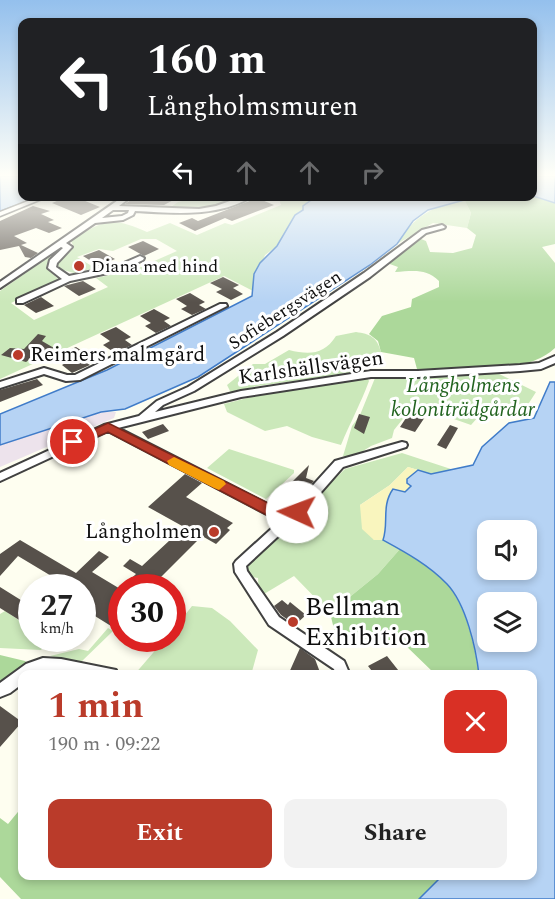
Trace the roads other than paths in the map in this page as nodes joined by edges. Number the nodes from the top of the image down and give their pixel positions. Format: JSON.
{"nodes":[{"id":1,"x":97,"y":218,"type":"edge"},
{"id":2,"x":123,"y":218,"type":"edge"},
{"id":3,"x":93,"y":221,"type":"junction"},
{"id":4,"x":442,"y":227,"type":"dead end"},
{"id":5,"x":61,"y":243,"type":"junction"},
{"id":6,"x":140,"y":258,"type":"dead end"},
{"id":7,"x":69,"y":279,"type":"junction"},
{"id":8,"x":0,"y":285,"type":"edge"},
{"id":9,"x":20,"y":300,"type":"dead end"},
{"id":10,"x":223,"y":306,"type":"dead end"},
{"id":11,"x":555,"y":359,"type":"edge"},
{"id":12,"x":0,"y":384,"type":"edge"},
{"id":13,"x":142,"y":418,"type":"junction"},
{"id":14,"x":108,"y":427,"type":"junction"},
{"id":15,"x":402,"y":444,"type":"dead end"},
{"id":16,"x":0,"y":477,"type":"edge"},
{"id":17,"x":287,"y":519,"type":"junction"},
{"id":18,"x":31,"y":670,"type":"edge"},
{"id":19,"x":77,"y":670,"type":"edge"},
{"id":20,"x":341,"y":670,"type":"edge"},
{"id":21,"x":18,"y":680,"type":"edge"},
{"id":22,"x":0,"y":690,"type":"edge"}],
"edges":[{"from":1,"to":3,"type":"street"},
{"from":2,"to":3,"type":"street"},
{"from":3,"to":5,"type":"street"},
{"from":4,"to":13,"type":"street","name":"Sofiebergsvägen"},
{"from":5,"to":7,"type":"street"},
{"from":5,"to":8,"type":"street"},
{"from":6,"to":7,"type":"street"},
{"from":7,"to":9,"type":"street"},
{"from":10,"to":12,"type":"street"},
{"from":11,"to":13,"type":"street","name":"Karlshällsvägen"},
{"from":13,"to":14,"type":"street","name":"Karlshällsvägen"},
{"from":14,"to":16,"type":"street","name":"Karlshällsvägen"},
{"from":14,"to":17,"type":"street"},
{"from":15,"to":17,"type":"street"},
{"from":17,"to":20,"type":"street"},
{"from":18,"to":19,"type":"street"},
{"from":21,"to":22,"type":"street"}]}
